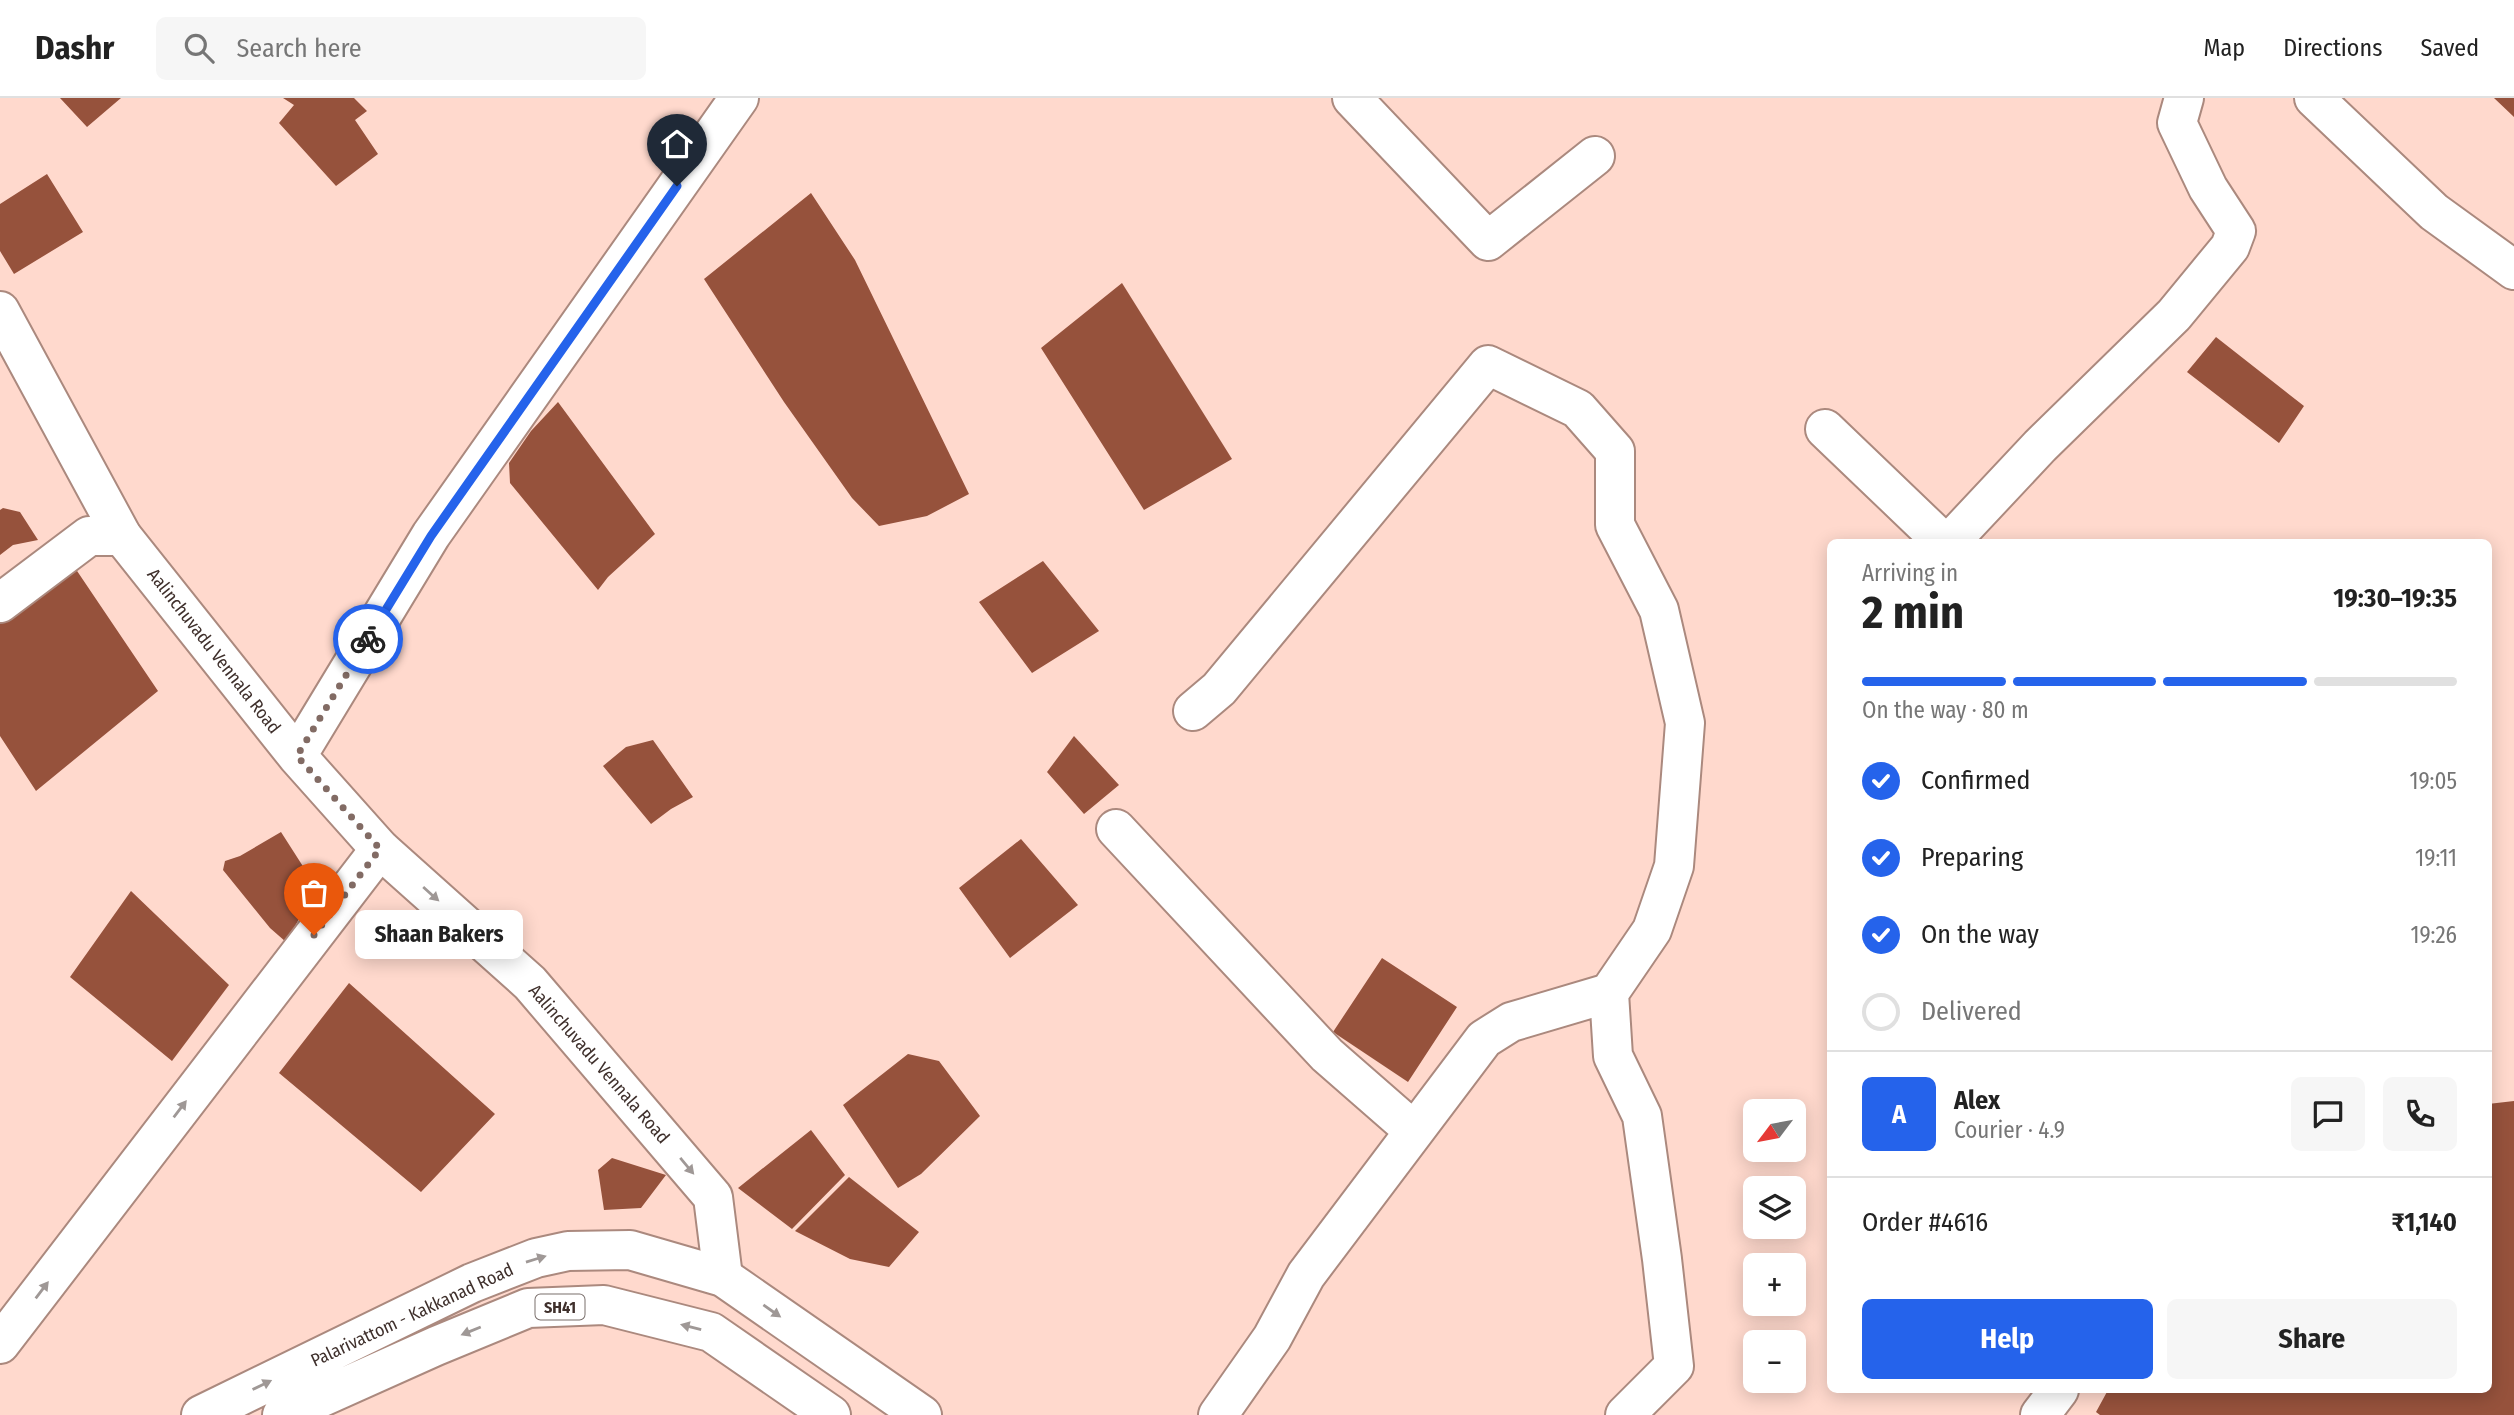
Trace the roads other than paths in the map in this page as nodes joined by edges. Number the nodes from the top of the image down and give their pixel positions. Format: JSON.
{"nodes":[{"id":1,"x":739,"y":98,"type":"edge"},
{"id":2,"x":1352,"y":98,"type":"edge"},
{"id":3,"x":2184,"y":98,"type":"edge"},
{"id":4,"x":2314,"y":98,"type":"edge"},
{"id":5,"x":1595,"y":156,"type":"dead end"},
{"id":6,"x":2514,"y":270,"type":"edge"},
{"id":7,"x":0,"y":311,"type":"edge"},
{"id":8,"x":1825,"y":429,"type":"dead end"},
{"id":9,"x":122,"y":536,"type":"junction"},
{"id":10,"x":1940,"y":539,"type":"edge"},
{"id":11,"x":1953,"y":539,"type":"edge"},
{"id":12,"x":0,"y":603,"type":"edge"},
{"id":13,"x":1193,"y":710,"type":"dead end"},
{"id":14,"x":297,"y":756,"type":"junction"},
{"id":15,"x":1116,"y":829,"type":"dead end"},
{"id":16,"x":380,"y":849,"type":"junction"},
{"id":17,"x":1609,"y":993,"type":"junction"},
{"id":18,"x":1414,"y":1131,"type":"junction"},
{"id":19,"x":723,"y":1278,"type":"junction"},
{"id":20,"x":0,"y":1344,"type":"edge"},
{"id":21,"x":2057,"y":1393,"type":"edge"},
{"id":22,"x":201,"y":1415,"type":"edge"},
{"id":23,"x":282,"y":1415,"type":"edge"},
{"id":24,"x":831,"y":1415,"type":"edge"},
{"id":25,"x":922,"y":1415,"type":"edge"},
{"id":26,"x":1218,"y":1415,"type":"edge"},
{"id":27,"x":1625,"y":1415,"type":"edge"},
{"id":28,"x":2040,"y":1415,"type":"edge"}],
"edges":[{"from":1,"to":14,"type":"street"},
{"from":2,"to":5,"type":"street"},
{"from":3,"to":11,"type":"street"},
{"from":4,"to":6,"type":"street"},
{"from":7,"to":9,"type":"street","name":"Aalinchuvadu Vennala Road"},
{"from":8,"to":10,"type":"street"},
{"from":9,"to":12,"type":"street"},
{"from":9,"to":14,"type":"street","name":"Aalinchuvadu Vennala Road"},
{"from":13,"to":17,"type":"street"},
{"from":14,"to":16,"type":"street","name":"Aalinchuvadu Vennala Road"},
{"from":15,"to":18,"type":"street"},
{"from":16,"to":19,"type":"street","name":"Aalinchuvadu Vennala Road","one_way":true},
{"from":20,"to":16,"type":"street","one_way":true},
{"from":17,"to":18,"type":"street"},
{"from":17,"to":27,"type":"street"},
{"from":18,"to":26,"type":"street"},
{"from":22,"to":19,"type":"street","name":"Palarivattom - Kakkanad Road","one_way":true},
{"from":19,"to":25,"type":"street","name":"Palarivattom - Kakkanad Road","one_way":true},
{"from":21,"to":28,"type":"street"},
{"from":24,"to":23,"type":"street","name":"Palarivattom - Kakkanad Road","number":"SH41","one_way":true}]}
